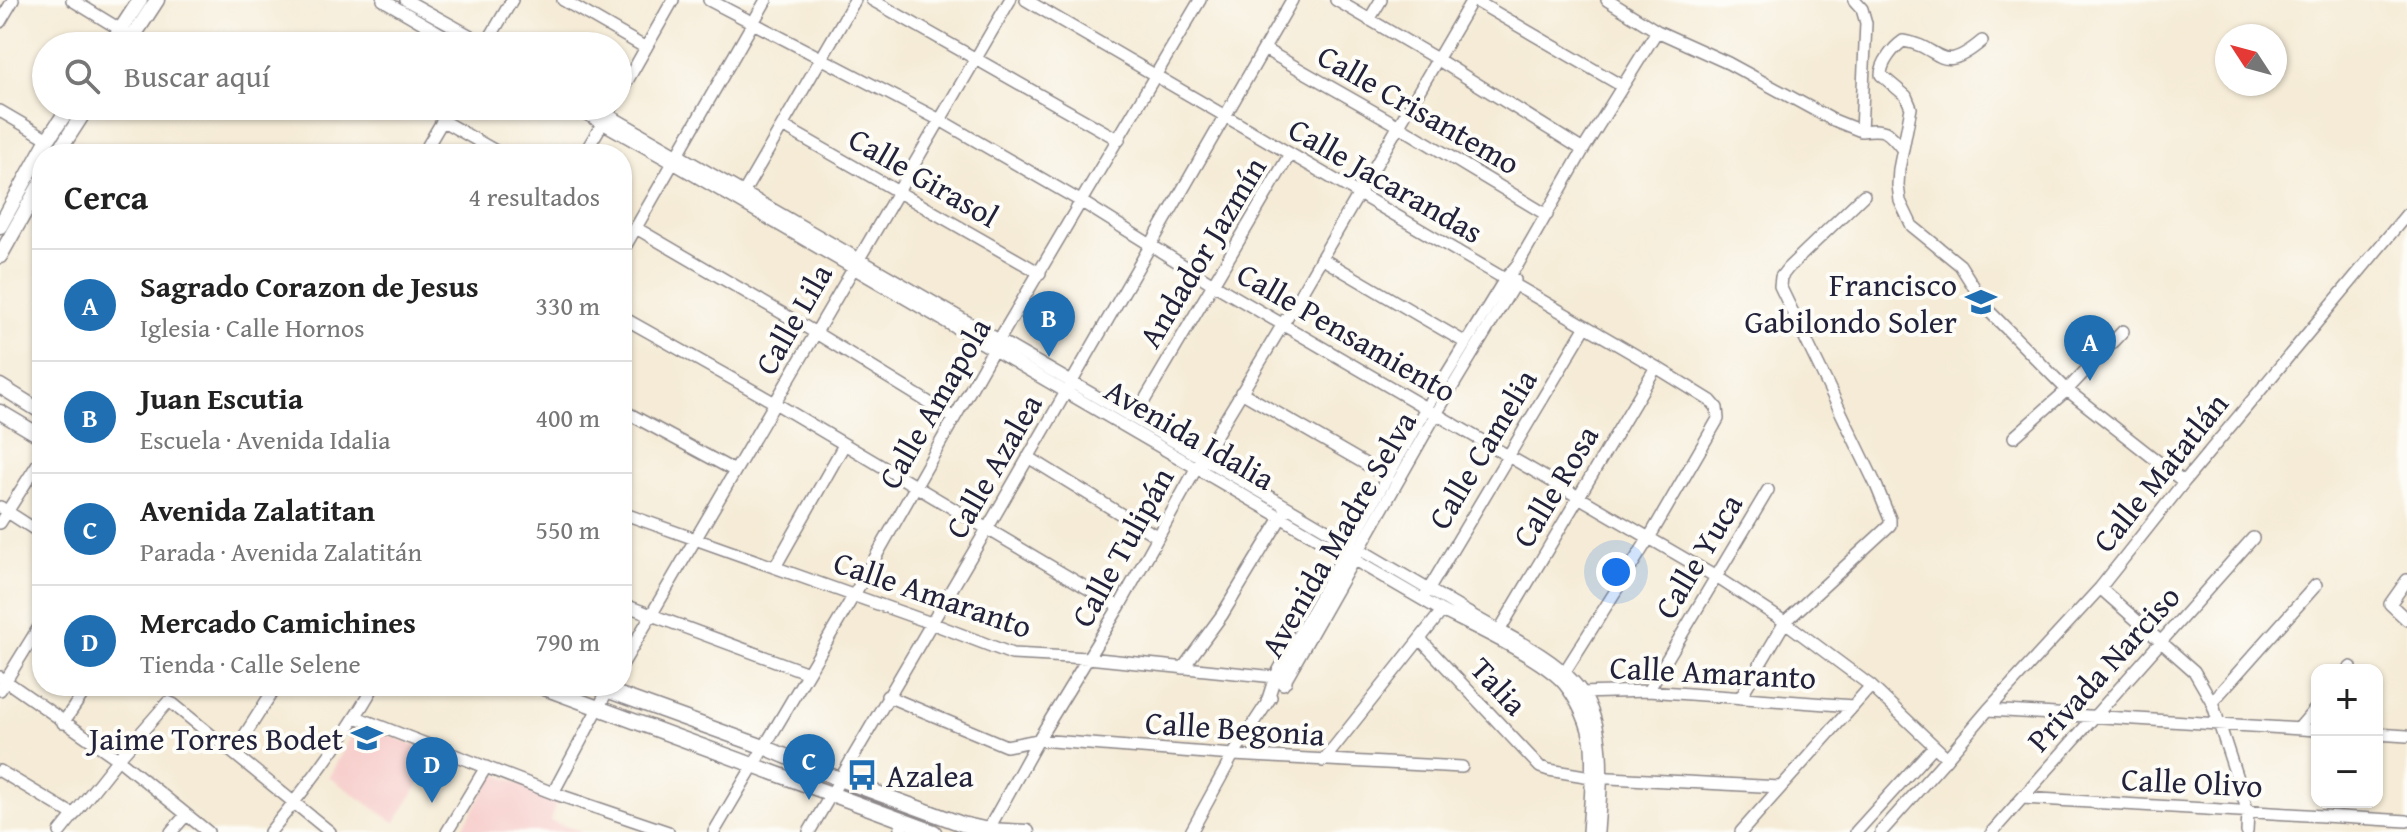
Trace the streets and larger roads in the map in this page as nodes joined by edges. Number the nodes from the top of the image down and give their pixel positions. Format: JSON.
{"nodes":[{"id":1,"x":13,"y":0,"type":"edge"},
{"id":2,"x":72,"y":0,"type":"edge"},
{"id":3,"x":140,"y":0,"type":"edge"},
{"id":4,"x":157,"y":0,"type":"edge"},
{"id":5,"x":383,"y":0,"type":"edge"},
{"id":6,"x":512,"y":0,"type":"edge"},
{"id":7,"x":563,"y":0,"type":"edge"},
{"id":8,"x":673,"y":0,"type":"edge"},
{"id":9,"x":709,"y":0,"type":"edge"},
{"id":10,"x":766,"y":0,"type":"edge"},
{"id":11,"x":855,"y":0,"type":"edge"},
{"id":12,"x":872,"y":0,"type":"edge"},
{"id":13,"x":1010,"y":0,"type":"edge"},
{"id":14,"x":1026,"y":0,"type":"edge"},
{"id":15,"x":1182,"y":0,"type":"edge"},
{"id":16,"x":1292,"y":0,"type":"edge"},
{"id":17,"x":1336,"y":0,"type":"edge"},
{"id":18,"x":1381,"y":0,"type":"edge"},
{"id":19,"x":1473,"y":0,"type":"edge"},
{"id":20,"x":1607,"y":0,"type":"edge"},
{"id":21,"x":1854,"y":0,"type":"edge"},
{"id":22,"x":1198,"y":4,"type":"edge"},
{"id":23,"x":412,"y":5,"type":"edge"},
{"id":24,"x":1369,"y":20,"type":"junction"},
{"id":25,"x":0,"y":22,"type":"edge"},
{"id":26,"x":753,"y":23,"type":"junction"},
{"id":27,"x":1657,"y":31,"type":"junction"},
{"id":28,"x":117,"y":32,"type":"edge"},
{"id":29,"x":128,"y":32,"type":"edge"},
{"id":30,"x":131,"y":32,"type":"edge"},
{"id":31,"x":445,"y":32,"type":"edge"},
{"id":32,"x":463,"y":32,"type":"edge"},
{"id":33,"x":494,"y":32,"type":"edge"},
{"id":34,"x":618,"y":32,"type":"edge"},
{"id":35,"x":632,"y":40,"type":"edge"},
{"id":36,"x":1982,"y":41,"type":"dead end"},
{"id":37,"x":646,"y":48,"type":"junction"},
{"id":38,"x":1264,"y":49,"type":"junction"},
{"id":39,"x":822,"y":58,"type":"junction"},
{"id":40,"x":976,"y":59,"type":"junction"},
{"id":41,"x":1437,"y":59,"type":"junction"},
{"id":42,"x":632,"y":72,"type":"edge"},
{"id":43,"x":1156,"y":76,"type":"junction"},
{"id":44,"x":1622,"y":86,"type":"junction"},
{"id":45,"x":0,"y":111,"type":"edge"},
{"id":46,"x":1226,"y":116,"type":"junction"},
{"id":47,"x":61,"y":120,"type":"edge"},
{"id":48,"x":79,"y":120,"type":"edge"},
{"id":49,"x":604,"y":120,"type":"edge"},
{"id":50,"x":617,"y":120,"type":"edge"},
{"id":51,"x":940,"y":120,"type":"junction"},
{"id":52,"x":443,"y":121,"type":"joint"},
{"id":53,"x":783,"y":126,"type":"junction"},
{"id":54,"x":1399,"y":126,"type":"junction"},
{"id":55,"x":1861,"y":131,"type":"junction"},
{"id":56,"x":48,"y":139,"type":"junction"},
{"id":57,"x":1119,"y":140,"type":"junction"},
{"id":58,"x":45,"y":144,"type":"edge"},
{"id":59,"x":63,"y":144,"type":"edge"},
{"id":60,"x":429,"y":144,"type":"edge"},
{"id":61,"x":483,"y":144,"type":"edge"},
{"id":62,"x":590,"y":144,"type":"edge"},
{"id":63,"x":1583,"y":150,"type":"junction"},
{"id":64,"x":1903,"y":150,"type":"junction"},
{"id":65,"x":1290,"y":154,"type":"junction"},
{"id":66,"x":676,"y":158,"type":"junction"},
{"id":67,"x":32,"y":168,"type":"edge"},
{"id":68,"x":898,"y":192,"type":"junction"},
{"id":69,"x":1359,"y":194,"type":"junction"},
{"id":70,"x":1864,"y":195,"type":"dead end"},
{"id":71,"x":741,"y":196,"type":"junction"},
{"id":72,"x":32,"y":199,"type":"edge"},
{"id":73,"x":1082,"y":202,"type":"junction"},
{"id":74,"x":2407,"y":214,"type":"edge"},
{"id":75,"x":1547,"y":215,"type":"junction"},
{"id":76,"x":0,"y":226,"type":"edge"},
{"id":77,"x":636,"y":228,"type":"junction"},
{"id":78,"x":632,"y":235,"type":"edge"},
{"id":79,"x":1151,"y":245,"type":"junction"},
{"id":80,"x":0,"y":256,"type":"edge"},
{"id":81,"x":1321,"y":258,"type":"junction"},
{"id":82,"x":856,"y":264,"type":"junction"},
{"id":83,"x":1040,"y":273,"type":"junction"},
{"id":84,"x":1509,"y":282,"type":"junction"},
{"id":85,"x":1213,"y":284,"type":"junction"},
{"id":86,"x":632,"y":323,"type":"edge"},
{"id":87,"x":1283,"y":324,"type":"junction"},
{"id":88,"x":1586,"y":326,"type":"junction"},
{"id":89,"x":2123,"y":331,"type":"dead end"},
{"id":90,"x":816,"y":333,"type":"junction"},
{"id":91,"x":1466,"y":343,"type":"junction"},
{"id":92,"x":995,"y":346,"type":"junction"},
{"id":93,"x":1656,"y":367,"type":"junction"},
{"id":94,"x":0,"y":386,"type":"edge"},
{"id":95,"x":1068,"y":388,"type":"junction"},
{"id":96,"x":2067,"y":390,"type":"junction"},
{"id":97,"x":1241,"y":392,"type":"junction"},
{"id":98,"x":775,"y":403,"type":"junction"},
{"id":99,"x":32,"y":406,"type":"edge"},
{"id":100,"x":1431,"y":411,"type":"junction"},
{"id":101,"x":0,"y":412,"type":"edge"},
{"id":102,"x":632,"y":415,"type":"edge"},
{"id":103,"x":954,"y":418,"type":"junction"},
{"id":104,"x":1134,"y":418,"type":"junction"},
{"id":105,"x":32,"y":431,"type":"edge"},
{"id":106,"x":2014,"y":437,"type":"dead end"},
{"id":107,"x":844,"y":445,"type":"junction"},
{"id":108,"x":1508,"y":456,"type":"junction"},
{"id":109,"x":1028,"y":457,"type":"junction"},
{"id":110,"x":1199,"y":463,"type":"junction"},
{"id":111,"x":32,"y":471,"type":"edge"},
{"id":112,"x":735,"y":471,"type":"junction"},
{"id":113,"x":1388,"y":477,"type":"junction"},
{"id":114,"x":2184,"y":482,"type":"junction"},
{"id":115,"x":915,"y":488,"type":"junction"},
{"id":116,"x":1768,"y":490,"type":"dead end"},
{"id":117,"x":1579,"y":497,"type":"junction"},
{"id":118,"x":4,"y":509,"type":"edge"},
{"id":119,"x":1284,"y":512,"type":"junction"},
{"id":120,"x":632,"y":516,"type":"edge"},
{"id":121,"x":0,"y":523,"type":"edge"},
{"id":122,"x":32,"y":527,"type":"edge"},
{"id":123,"x":987,"y":529,"type":"junction"},
{"id":124,"x":1158,"y":537,"type":"junction"},
{"id":125,"x":695,"y":538,"type":"junction"},
{"id":126,"x":1649,"y":538,"type":"junction"},
{"id":127,"x":2253,"y":538,"type":"dead end"},
{"id":128,"x":1352,"y":552,"type":"junction"},
{"id":129,"x":775,"y":567,"type":"junction"},
{"id":130,"x":1716,"y":577,"type":"junction"},
{"id":131,"x":2407,"y":580,"type":"edge"},
{"id":132,"x":2316,"y":585,"type":"dead end"},
{"id":133,"x":2100,"y":588,"type":"junction"},
{"id":134,"x":1426,"y":594,"type":"junction"},
{"id":135,"x":854,"y":595,"type":"junction"},
{"id":136,"x":1119,"y":607,"type":"junction"},
{"id":137,"x":632,"y":608,"type":"edge"},
{"id":138,"x":1442,"y":611,"type":"junction"},
{"id":139,"x":651,"y":615,"type":"junction"},
{"id":140,"x":2407,"y":620,"type":"edge"},
{"id":141,"x":1785,"y":622,"type":"junction"},
{"id":142,"x":931,"y":623,"type":"junction"},
{"id":143,"x":1499,"y":631,"type":"junction"},
{"id":144,"x":32,"y":638,"type":"edge"},
{"id":145,"x":1420,"y":639,"type":"junction"},
{"id":146,"x":2161,"y":641,"type":"junction"},
{"id":147,"x":632,"y":648,"type":"edge"},
{"id":148,"x":1088,"y":658,"type":"junction"},
{"id":149,"x":1183,"y":668,"type":"junction"},
{"id":150,"x":808,"y":673,"type":"junction"},
{"id":151,"x":1562,"y":676,"type":"junction"},
{"id":152,"x":1280,"y":679,"type":"junction"},
{"id":153,"x":2,"y":683,"type":"edge"},
{"id":154,"x":1871,"y":686,"type":"junction"},
{"id":155,"x":1648,"y":691,"type":"junction"},
{"id":156,"x":1577,"y":694,"type":"junction"},
{"id":157,"x":81,"y":696,"type":"edge"},
{"id":158,"x":270,"y":696,"type":"edge"},
{"id":159,"x":368,"y":696,"type":"edge"},
{"id":160,"x":568,"y":696,"type":"edge"},
{"id":161,"x":602,"y":696,"type":"edge"},
{"id":162,"x":628,"y":696,"type":"edge"},
{"id":163,"x":887,"y":696,"type":"junction"},
{"id":164,"x":1740,"y":698,"type":"junction"},
{"id":165,"x":2212,"y":702,"type":"junction"},
{"id":166,"x":1853,"y":706,"type":"junction"},
{"id":167,"x":599,"y":707,"type":"junction"},
{"id":168,"x":1988,"y":710,"type":"junction"},
{"id":169,"x":2311,"y":714,"type":"edge"},
{"id":170,"x":356,"y":717,"type":"junction"},
{"id":171,"x":2093,"y":717,"type":"junction"},
{"id":172,"x":63,"y":723,"type":"junction"},
{"id":173,"x":2221,"y":724,"type":"junction"},
{"id":174,"x":2299,"y":728,"type":"junction"},
{"id":175,"x":2311,"y":729,"type":"edge"},
{"id":176,"x":2383,"y":734,"type":"edge"},
{"id":177,"x":2407,"y":736,"type":"edge"},
{"id":178,"x":1038,"y":740,"type":"junction"},
{"id":179,"x":1006,"y":746,"type":"junction"},
{"id":180,"x":1934,"y":746,"type":"junction"},
{"id":181,"x":764,"y":747,"type":"junction"},
{"id":182,"x":234,"y":752,"type":"junction"},
{"id":183,"x":1233,"y":755,"type":"junction"},
{"id":184,"x":1947,"y":758,"type":"junction"},
{"id":185,"x":118,"y":759,"type":"junction"},
{"id":186,"x":1323,"y":761,"type":"junction"},
{"id":187,"x":1025,"y":763,"type":"junction"},
{"id":188,"x":754,"y":765,"type":"junction"},
{"id":189,"x":486,"y":767,"type":"junction"},
{"id":190,"x":1462,"y":767,"type":"dead end"},
{"id":191,"x":0,"y":771,"type":"edge"},
{"id":192,"x":1597,"y":777,"type":"junction"},
{"id":193,"x":839,"y":779,"type":"junction"},
{"id":194,"x":1780,"y":787,"type":"junction"},
{"id":195,"x":553,"y":793,"type":"junction"},
{"id":196,"x":831,"y":794,"type":"junction"},
{"id":197,"x":2022,"y":798,"type":"junction"},
{"id":198,"x":295,"y":802,"type":"junction"},
{"id":199,"x":2248,"y":812,"type":"junction"},
{"id":200,"x":74,"y":815,"type":"junction"},
{"id":201,"x":186,"y":815,"type":"junction"},
{"id":202,"x":2407,"y":821,"type":"edge"},
{"id":203,"x":902,"y":827,"type":"edge"},
{"id":204,"x":988,"y":830,"type":"junction"},
{"id":205,"x":1190,"y":831,"type":"edge"},
{"id":206,"x":60,"y":832,"type":"edge"},
{"id":207,"x":171,"y":832,"type":"edge"},
{"id":208,"x":208,"y":832,"type":"edge"},
{"id":209,"x":270,"y":832,"type":"edge"},
{"id":210,"x":330,"y":832,"type":"edge"},
{"id":211,"x":447,"y":832,"type":"edge"},
{"id":212,"x":668,"y":832,"type":"edge"},
{"id":213,"x":714,"y":832,"type":"edge"},
{"id":214,"x":809,"y":832,"type":"edge"},
{"id":215,"x":934,"y":832,"type":"edge"},
{"id":216,"x":1027,"y":832,"type":"edge"},
{"id":217,"x":1588,"y":832,"type":"edge"},
{"id":218,"x":1598,"y":832,"type":"edge"},
{"id":219,"x":1741,"y":832,"type":"edge"},
{"id":220,"x":1856,"y":832,"type":"edge"},
{"id":221,"x":1881,"y":832,"type":"edge"},
{"id":222,"x":1992,"y":832,"type":"edge"},
{"id":223,"x":2247,"y":832,"type":"edge"}],
"edges":[{"from":1,"to":25,"type":"street"},
{"from":2,"to":28,"type":"street"},
{"from":3,"to":29,"type":"street"},
{"from":4,"to":30,"type":"street"},
{"from":5,"to":23,"type":"street"},
{"from":6,"to":33,"type":"street"},
{"from":7,"to":34,"type":"street"},
{"from":8,"to":37,"type":"street"},
{"from":9,"to":26,"type":"street","name":"Calle Pensamiento"},
{"from":10,"to":26,"type":"street"},
{"from":11,"to":39,"type":"street"},
{"from":12,"to":40,"type":"street"},
{"from":13,"to":40,"type":"street","name":"Calle Lila"},
{"from":14,"to":43,"type":"street","name":"Calle Jacarandas"},
{"from":15,"to":22,"type":"street"},
{"from":16,"to":38,"type":"street","name":"Calle Azalea"},
{"from":17,"to":24,"type":"street"},
{"from":18,"to":24,"type":"street"},
{"from":19,"to":41,"type":"street","name":"Calle Tulipán"},
{"from":19,"to":44,"type":"street"},
{"from":20,"to":27,"type":"street"},
{"from":21,"to":55,"type":"street"},
{"from":22,"to":43,"type":"street","name":"Calle Amapola"},
{"from":23,"to":31,"type":"street"},
{"from":23,"to":32,"type":"street"},
{"from":24,"to":41,"type":"street"},
{"from":26,"to":39,"type":"street","name":"Calle Pensamiento"},
{"from":26,"to":66,"type":"street"},
{"from":27,"to":44,"type":"street","name":"Avenida Madre Selva"},
{"from":27,"to":55,"type":"street"},
{"from":35,"to":37,"type":"street"},
{"from":36,"to":64,"type":"street"},
{"from":37,"to":42,"type":"street"},
{"from":38,"to":46,"type":"street","name":"Calle Azalea"},
{"from":38,"to":54,"type":"street","name":"Calle Crisantemo"},
{"from":39,"to":51,"type":"street","name":"Calle Pensamiento"},
{"from":39,"to":53,"type":"street"},
{"from":40,"to":51,"type":"street","name":"Calle Lila"},
{"from":40,"to":57,"type":"street"},
{"from":41,"to":54,"type":"street","name":"Calle Tulipán"},
{"from":41,"to":63,"type":"street"},
{"from":43,"to":46,"type":"street","name":"Calle Jacarandas"},
{"from":43,"to":57,"type":"street","name":"Calle Amapola"},
{"from":44,"to":63,"type":"street","name":"Avenida Madre Selva"},
{"from":45,"to":56,"type":"street"},
{"from":46,"to":65,"type":"street","name":"Calle Jacarandas"},
{"from":46,"to":79,"type":"street","name":"Calle Azalea"},
{"from":47,"to":56,"type":"street"},
{"from":48,"to":59,"type":"street"},
{"from":49,"to":62,"type":"street"},
{"from":50,"to":66,"type":"street","name":"Avenida Idalia"},
{"from":51,"to":68,"type":"street","name":"Calle Lila"},
{"from":51,"to":73,"type":"street","name":"Calle Pensamiento"},
{"from":52,"to":60,"type":"street"},
{"from":52,"to":61,"type":"street"},
{"from":53,"to":68,"type":"street","name":"Calle Girasol"},
{"from":53,"to":71,"type":"street"},
{"from":54,"to":69,"type":"street","name":"Calle Tulipán"},
{"from":54,"to":75,"type":"street","name":"Calle Crisantemo"},
{"from":55,"to":64,"type":"street"},
{"from":56,"to":58,"type":"street"},
{"from":57,"to":73,"type":"street","name":"Calle Amapola"},
{"from":63,"to":75,"type":"street","name":"Avenida Madre Selva"},
{"from":64,"to":96,"type":"street"},
{"from":65,"to":69,"type":"street","name":"Calle Jacarandas"},
{"from":65,"to":85,"type":"street","name":"Andador Jazmín"},
{"from":66,"to":71,"type":"street","name":"Avenida Idalia"},
{"from":66,"to":77,"type":"street"},
{"from":67,"to":76,"type":"street"},
{"from":68,"to":82,"type":"street","name":"Calle Lila"},
{"from":68,"to":83,"type":"street","name":"Calle Girasol"},
{"from":69,"to":81,"type":"street","name":"Calle Tulipán"},
{"from":69,"to":84,"type":"street","name":"Calle Jacarandas"},
{"from":70,"to":141,"type":"street"},
{"from":71,"to":82,"type":"street","name":"Avenida Idalia"},
{"from":72,"to":80,"type":"street"},
{"from":73,"to":79,"type":"street","name":"Calle Pensamiento"},
{"from":73,"to":83,"type":"street","name":"Calle Amapola"},
{"from":74,"to":114,"type":"street","name":"Calle Matatlán"},
{"from":75,"to":84,"type":"street","name":"Avenida Madre Selva"},
{"from":77,"to":78,"type":"street"},
{"from":77,"to":90,"type":"street"},
{"from":79,"to":85,"type":"street","name":"Calle Pensamiento"},
{"from":79,"to":95,"type":"street","name":"Calle Azalea"},
{"from":81,"to":87,"type":"street","name":"Calle Tulipán"},
{"from":81,"to":91,"type":"street"},
{"from":82,"to":90,"type":"street","name":"Calle Lila"},
{"from":82,"to":92,"type":"street","name":"Avenida Idalia"},
{"from":83,"to":92,"type":"street","name":"Calle Amapola"},
{"from":84,"to":88,"type":"street","name":"Calle Jacarandas"},
{"from":84,"to":91,"type":"street","name":"Avenida Madre Selva"},
{"from":84,"to":100,"type":"street","name":"Avenida Madre Selva"},
{"from":85,"to":87,"type":"street","name":"Calle Pensamiento"},
{"from":85,"to":104,"type":"street","name":"Andador Jazmín"},
{"from":86,"to":98,"type":"street"},
{"from":87,"to":97,"type":"street","name":"Calle Tulipán"},
{"from":87,"to":100,"type":"street","name":"Calle Pensamiento"},
{"from":88,"to":93,"type":"street","name":"Calle Jacarandas"},
{"from":88,"to":108,"type":"street","name":"Calle Camelia"},
{"from":89,"to":96,"type":"street"},
{"from":90,"to":98,"type":"street","name":"Calle Lila"},
{"from":90,"to":103,"type":"street"},
{"from":91,"to":100,"type":"street","name":"Avenida Madre Selva"},
{"from":92,"to":95,"type":"street","name":"Avenida Idalia"},
{"from":92,"to":103,"type":"street","name":"Calle Amapola"},
{"from":93,"to":117,"type":"street","name":"Calle Rosa"},
{"from":93,"to":126,"type":"street","name":"Calle Jacarandas"},
{"from":94,"to":99,"type":"street"},
{"from":95,"to":104,"type":"street","name":"Avenida Idalia"},
{"from":95,"to":109,"type":"street","name":"Calle Azalea"},
{"from":95,"to":110,"type":"street","name":"Avenida Idalia"},
{"from":96,"to":106,"type":"street"},
{"from":96,"to":114,"type":"street"},
{"from":97,"to":110,"type":"street","name":"Calle Tulipán"},
{"from":97,"to":113,"type":"street"},
{"from":98,"to":107,"type":"street"},
{"from":98,"to":112,"type":"street","name":"Calle Lila"},
{"from":100,"to":108,"type":"street","name":"Calle Pensamiento"},
{"from":100,"to":113,"type":"street","name":"Avenida Madre Selva"},
{"from":100,"to":128,"type":"street","name":"Avenida Madre Selva"},
{"from":101,"to":105,"type":"street"},
{"from":102,"to":112,"type":"street"},
{"from":103,"to":115,"type":"street","name":"Calle Amapola"},
{"from":104,"to":110,"type":"street","name":"Avenida Idalia"},
{"from":107,"to":115,"type":"street"},
{"from":107,"to":129,"type":"street"},
{"from":108,"to":117,"type":"street","name":"Calle Pensamiento"},
{"from":108,"to":134,"type":"street","name":"Calle Camelia"},
{"from":109,"to":123,"type":"street","name":"Calle Azalea"},
{"from":109,"to":124,"type":"street"},
{"from":110,"to":119,"type":"street","name":"Avenida Idalia"},
{"from":110,"to":124,"type":"street","name":"Calle Tulipán"},
{"from":111,"to":118,"type":"street"},
{"from":112,"to":125,"type":"street","name":"Calle Lila"},
{"from":113,"to":128,"type":"street","name":"Avenida Madre Selva"},
{"from":114,"to":133,"type":"street","name":"Calle Matatlán"},
{"from":115,"to":123,"type":"street"},
{"from":115,"to":135,"type":"street","name":"Calle Amapola"},
{"from":116,"to":130,"type":"street","name":"Calle Yuca"},
{"from":117,"to":126,"type":"street","name":"Calle Pensamiento"},
{"from":117,"to":143,"type":"street","name":"Calle Rosa"},
{"from":118,"to":121,"type":"street"},
{"from":118,"to":122,"type":"street"},
{"from":119,"to":128,"type":"street","name":"Avenida Idalia"},
{"from":119,"to":149,"type":"street"},
{"from":120,"to":125,"type":"street","name":"Calle Amaranto"},
{"from":123,"to":136,"type":"street"},
{"from":123,"to":142,"type":"street","name":"Calle Azalea"},
{"from":124,"to":136,"type":"street","name":"Calle Tulipán"},
{"from":125,"to":129,"type":"street","name":"Calle Amaranto"},
{"from":125,"to":139,"type":"street","name":"Calle Lila"},
{"from":126,"to":130,"type":"street","name":"Calle Pensamiento"},
{"from":126,"to":151,"type":"street"},
{"from":127,"to":146,"type":"street","name":"Privada Narciso"},
{"from":128,"to":134,"type":"street","name":"Avenida Idalia"},
{"from":128,"to":152,"type":"street","name":"Avenida Madre Selva"},
{"from":129,"to":135,"type":"street","name":"Calle Amaranto"},
{"from":130,"to":141,"type":"street","name":"Calle Pensamiento"},
{"from":130,"to":155,"type":"street","name":"Calle Yuca"},
{"from":131,"to":140,"type":"street"},
{"from":132,"to":165,"type":"street"},
{"from":133,"to":146,"type":"street"},
{"from":133,"to":168,"type":"street","name":"Calle Matatlán"},
{"from":134,"to":138,"type":"street","name":"Avenida Idalia"},
{"from":134,"to":143,"type":"street","name":"Avenida Idalia"},
{"from":135,"to":142,"type":"street","name":"Calle Amaranto"},
{"from":135,"to":150,"type":"street","name":"Calle Amapola"},
{"from":136,"to":148,"type":"street","name":"Calle Tulipán"},
{"from":137,"to":139,"type":"street"},
{"from":138,"to":145,"type":"street"},
{"from":138,"to":151,"type":"street","name":"Avenida Idalia"},
{"from":139,"to":147,"type":"street","name":"Calle Lila"},
{"from":139,"to":150,"type":"street"},
{"from":141,"to":154,"type":"street","name":"Calle Pensamiento"},
{"from":141,"to":164,"type":"street"},
{"from":142,"to":148,"type":"street","name":"Calle Amaranto"},
{"from":142,"to":163,"type":"street","name":"Calle Azalea"},
{"from":143,"to":151,"type":"street","name":"Avenida Idalia"},
{"from":144,"to":153,"type":"street"},
{"from":145,"to":186,"type":"street"},
{"from":145,"to":192,"type":"street","name":"Talia"},
{"from":146,"to":165,"type":"street"},
{"from":146,"to":171,"type":"street","name":"Privada Narciso"},
{"from":148,"to":149,"type":"street","name":"Calle Amaranto"},
{"from":148,"to":178,"type":"street","name":"Calle Tulipán"},
{"from":149,"to":152,"type":"street","name":"Calle Amaranto"},
{"from":150,"to":181,"type":"street","name":"Calle Amapola"},
{"from":151,"to":156,"type":"street","name":"Avenida Idalia"},
{"from":152,"to":183,"type":"street","name":"Avenida Madre Selva"},
{"from":153,"to":172,"type":"street"},
{"from":154,"to":166,"type":"street"},
{"from":154,"to":180,"type":"street","name":"Calle Pensamiento"},
{"from":155,"to":156,"type":"street","name":"Calle Amaranto"},
{"from":155,"to":164,"type":"street","name":"Calle Amaranto"},
{"from":156,"to":192,"type":"street","name":"Avenida Idalia"},
{"from":157,"to":172,"type":"street"},
{"from":158,"to":182,"type":"street"},
{"from":159,"to":170,"type":"street"},
{"from":160,"to":167,"type":"street"},
{"from":161,"to":167,"type":"street"},
{"from":162,"to":181,"type":"street"},
{"from":163,"to":179,"type":"street"},
{"from":163,"to":193,"type":"street","name":"Calle Azalea"},
{"from":164,"to":166,"type":"street","name":"Calle Amaranto"},
{"from":165,"to":173,"type":"street"},
{"from":166,"to":194,"type":"street"},
{"from":167,"to":188,"type":"street"},
{"from":167,"to":195,"type":"street"},
{"from":168,"to":171,"type":"street"},
{"from":168,"to":184,"type":"street","name":"Calle Matatlán"},
{"from":169,"to":174,"type":"street"},
{"from":170,"to":189,"type":"street"},
{"from":170,"to":198,"type":"street"},
{"from":171,"to":173,"type":"street"},
{"from":171,"to":197,"type":"street","name":"Privada Narciso"},
{"from":172,"to":185,"type":"street"},
{"from":173,"to":174,"type":"street"},
{"from":173,"to":199,"type":"street"},
{"from":174,"to":175,"type":"street"},
{"from":176,"to":177,"type":"street"},
{"from":178,"to":179,"type":"street","name":"Calle Begonia"},
{"from":178,"to":183,"type":"street","name":"Calle Begonia"},
{"from":178,"to":187,"type":"street","name":"Calle Tulipán"},
{"from":179,"to":187,"type":"street"},
{"from":180,"to":184,"type":"street"},
{"from":180,"to":220,"type":"street"},
{"from":181,"to":188,"type":"street","name":"Calle Amapola"},
{"from":181,"to":193,"type":"street"},
{"from":182,"to":185,"type":"street"},
{"from":182,"to":198,"type":"street"},
{"from":183,"to":186,"type":"street","name":"Calle Begonia"},
{"from":183,"to":205,"type":"street","name":"Avenida Madre Selva"},
{"from":184,"to":221,"type":"street","name":"Calle Matatlán"},
{"from":185,"to":200,"type":"street"},
{"from":185,"to":201,"type":"street"},
{"from":186,"to":190,"type":"street","name":"Calle Begonia"},
{"from":187,"to":204,"type":"street","name":"Calle Tulipán"},
{"from":188,"to":196,"type":"street"},
{"from":188,"to":213,"type":"street","name":"Calle Amapola"},
{"from":189,"to":195,"type":"street"},
{"from":189,"to":211,"type":"street"},
{"from":191,"to":200,"type":"street"},
{"from":192,"to":194,"type":"street"},
{"from":192,"to":217,"type":"street","name":"Avenida Idalia"},
{"from":192,"to":218,"type":"street","name":"Avenida Idalia"},
{"from":193,"to":196,"type":"street","name":"Calle Azalea"},
{"from":193,"to":204,"type":"street"},
{"from":194,"to":219,"type":"street"},
{"from":195,"to":212,"type":"street"},
{"from":196,"to":203,"type":"street"},
{"from":196,"to":214,"type":"street","name":"Calle Azalea"},
{"from":197,"to":199,"type":"street","name":"Calle Olivo"},
{"from":197,"to":222,"type":"street","name":"Privada Narciso"},
{"from":198,"to":209,"type":"street"},
{"from":198,"to":210,"type":"street"},
{"from":199,"to":202,"type":"street","name":"Calle Olivo"},
{"from":199,"to":223,"type":"street"},
{"from":200,"to":206,"type":"street"},
{"from":201,"to":207,"type":"street"},
{"from":201,"to":208,"type":"street"},
{"from":203,"to":215,"type":"street"},
{"from":204,"to":216,"type":"street"}]}
